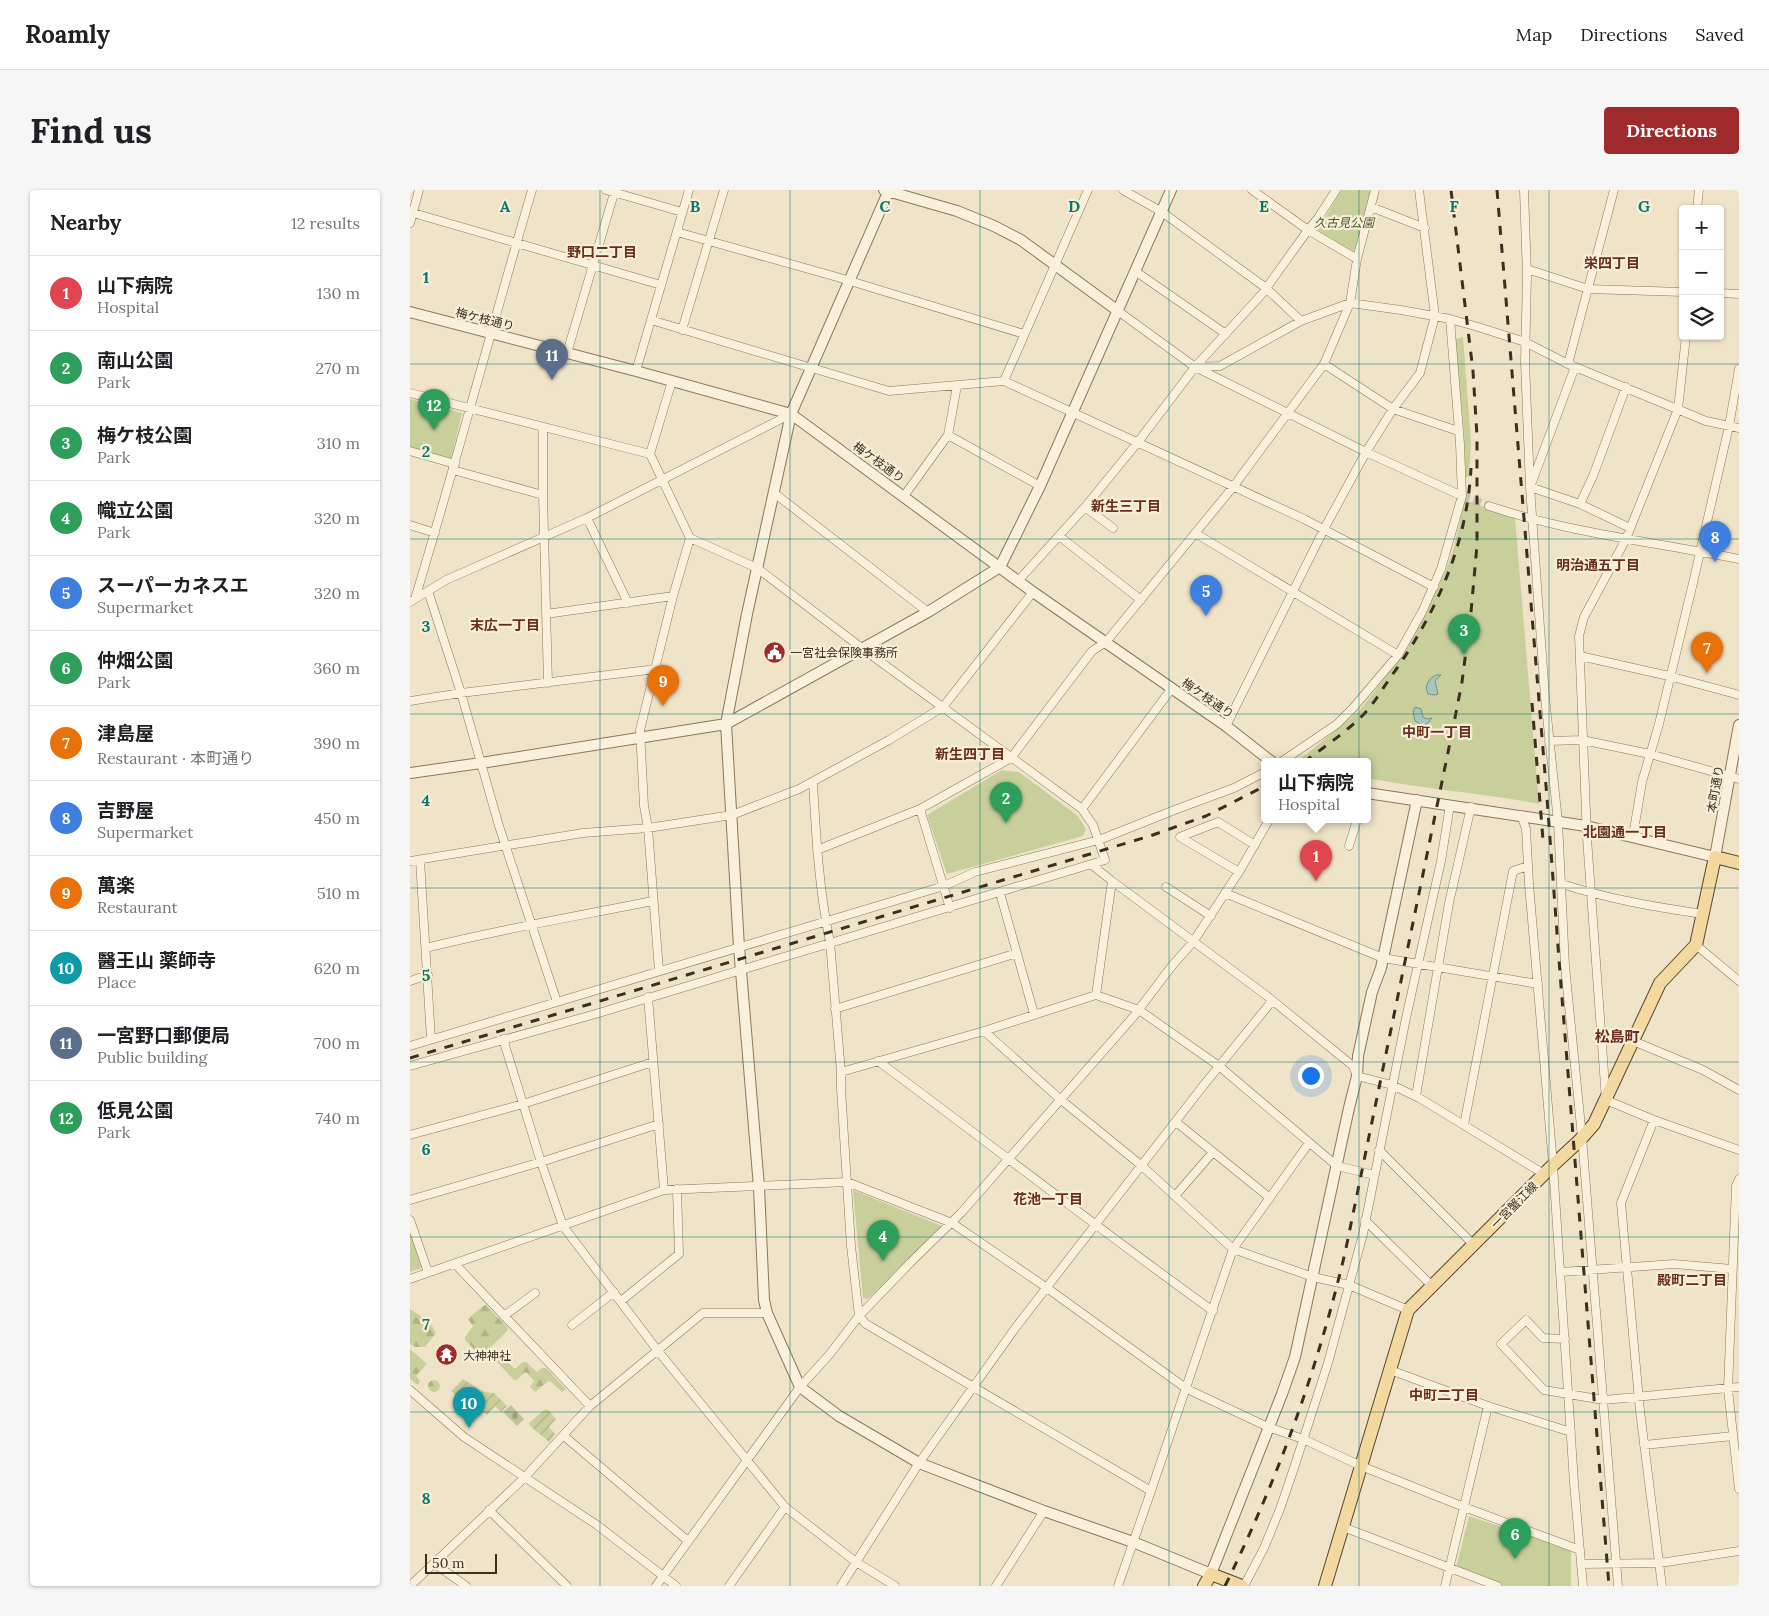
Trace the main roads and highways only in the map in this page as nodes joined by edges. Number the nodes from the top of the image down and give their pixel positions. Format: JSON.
{"nodes":[{"id":1,"x":1739,"y":863,"type":"edge"},
{"id":2,"x":1204,"y":1586,"type":"edge"},
{"id":3,"x":1243,"y":1586,"type":"edge"},
{"id":4,"x":1325,"y":1586,"type":"edge"}],
"edges":[{"from":1,"to":4,"type":"main road","name":"一宮蟹江線"},
{"from":2,"to":3,"type":"main road"}]}
